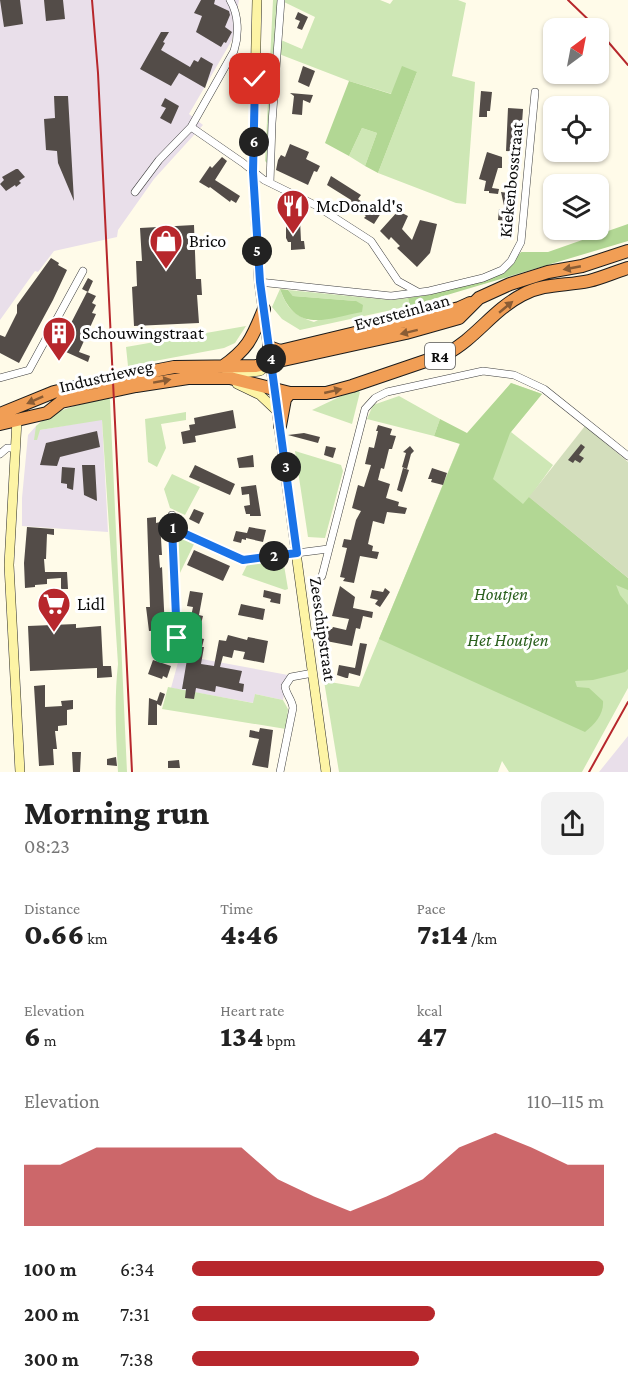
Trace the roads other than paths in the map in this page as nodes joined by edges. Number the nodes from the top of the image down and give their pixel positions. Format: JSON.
{"nodes":[{"id":1,"x":230,"y":0,"type":"edge"},
{"id":2,"x":257,"y":0,"type":"edge"},
{"id":3,"x":281,"y":0,"type":"edge"},
{"id":4,"x":535,"y":92,"type":"dead end"},
{"id":5,"x":191,"y":127,"type":"junction"},
{"id":6,"x":253,"y":172,"type":"junction"},
{"id":7,"x":270,"y":183,"type":"junction"},
{"id":8,"x":135,"y":192,"type":"dead end"},
{"id":9,"x":628,"y":251,"type":"edge"},
{"id":10,"x":628,"y":268,"type":"edge"},
{"id":11,"x":83,"y":271,"type":"dead end"},
{"id":12,"x":260,"y":282,"type":"junction"},
{"id":13,"x":418,"y":292,"type":"junction"},
{"id":14,"x":479,"y":298,"type":"junction"},
{"id":15,"x":264,"y":309,"type":"junction"},
{"id":16,"x":269,"y":348,"type":"junction"},
{"id":17,"x":272,"y":362,"type":"junction"},
{"id":18,"x":174,"y":367,"type":"joint"},
{"id":19,"x":222,"y":367,"type":"junction"},
{"id":20,"x":0,"y":377,"type":"edge"},
{"id":21,"x":213,"y":377,"type":"junction"},
{"id":22,"x":275,"y":390,"type":"junction"},
{"id":23,"x":290,"y":393,"type":"junction"},
{"id":24,"x":0,"y":414,"type":"edge"},
{"id":25,"x":279,"y":419,"type":"junction"},
{"id":26,"x":17,"y":420,"type":"junction"},
{"id":27,"x":0,"y":424,"type":"edge"},
{"id":28,"x":16,"y":448,"type":"junction"},
{"id":29,"x":0,"y":454,"type":"edge"},
{"id":30,"x":628,"y":456,"type":"edge"},
{"id":31,"x":172,"y":516,"type":"dead end"},
{"id":32,"x":172,"y":528,"type":"junction"},
{"id":33,"x":328,"y":549,"type":"junction"},
{"id":34,"x":297,"y":553,"type":"junction"},
{"id":35,"x":322,"y":576,"type":"dead end"},
{"id":36,"x":177,"y":638,"type":"dead end"},
{"id":37,"x":313,"y":673,"type":"junction"},
{"id":38,"x":20,"y":772,"type":"edge"},
{"id":39,"x":280,"y":772,"type":"edge"},
{"id":40,"x":326,"y":772,"type":"edge"}],
"edges":[{"from":1,"to":5,"type":"street"},
{"from":2,"to":6,"type":"main road","name":"Zeeschipstraat"},
{"from":3,"to":7,"type":"street"},
{"from":4,"to":13,"type":"street","name":"Kiekenbosstraat"},
{"from":5,"to":6,"type":"street"},
{"from":5,"to":8,"type":"street"},
{"from":6,"to":7,"type":"street"},
{"from":6,"to":12,"type":"main road","name":"Zeeschipstraat"},
{"from":7,"to":13,"type":"street"},
{"from":9,"to":14,"type":"highway","name":"Eversteinlaan","number":"R4","one_way":true},
{"from":23,"to":10,"type":"highway","number":"R4","one_way":true},
{"from":11,"to":20,"type":"street"},
{"from":12,"to":13,"type":"street","name":"Kiekenbosstraat"},
{"from":12,"to":15,"type":"main road","name":"Zeeschipstraat"},
{"from":14,"to":16,"type":"highway"},
{"from":14,"to":17,"type":"highway","name":"Eversteinlaan","number":"R4","one_way":true},
{"from":15,"to":16,"type":"main road","name":"Zeeschipstraat"},
{"from":15,"to":19,"type":"highway"},
{"from":16,"to":17,"type":"main road","name":"Zeeschipstraat"},
{"from":17,"to":19,"type":"highway","name":"Eversteinlaan","number":"R4"},
{"from":17,"to":21,"type":"main road"},
{"from":17,"to":22,"type":"main road","name":"Zeeschipstraat"},
{"from":18,"to":19,"type":"highway","name":"Eversteinlaan","number":"R4"},
{"from":18,"to":24,"type":"highway","name":"Industrieweg","number":"R4","one_way":true},
{"from":21,"to":22,"type":"highway","number":"R4"},
{"from":21,"to":25,"type":"main road"},
{"from":26,"to":21,"type":"highway","name":"Industrieweg","number":"R4","one_way":true},
{"from":22,"to":23,"type":"highway","number":"R4"},
{"from":22,"to":25,"type":"main road","name":"Zeeschipstraat"},
{"from":23,"to":25,"type":"highway"},
{"from":25,"to":34,"type":"main road","name":"Zeeschipstraat"},
{"from":26,"to":27,"type":"highway","name":"Industrieweg","number":"R4"},
{"from":26,"to":28,"type":"main road"},
{"from":28,"to":29,"type":"street"},
{"from":28,"to":38,"type":"main road"},
{"from":30,"to":33,"type":"street"},
{"from":31,"to":32,"type":"street"},
{"from":32,"to":34,"type":"street"},
{"from":32,"to":36,"type":"street"},
{"from":33,"to":34,"type":"street"},
{"from":33,"to":35,"type":"street"},
{"from":34,"to":37,"type":"main road","name":"Zeeschipstraat"},
{"from":37,"to":39,"type":"street"},
{"from":37,"to":40,"type":"main road","name":"Zeeschipstraat"}]}
